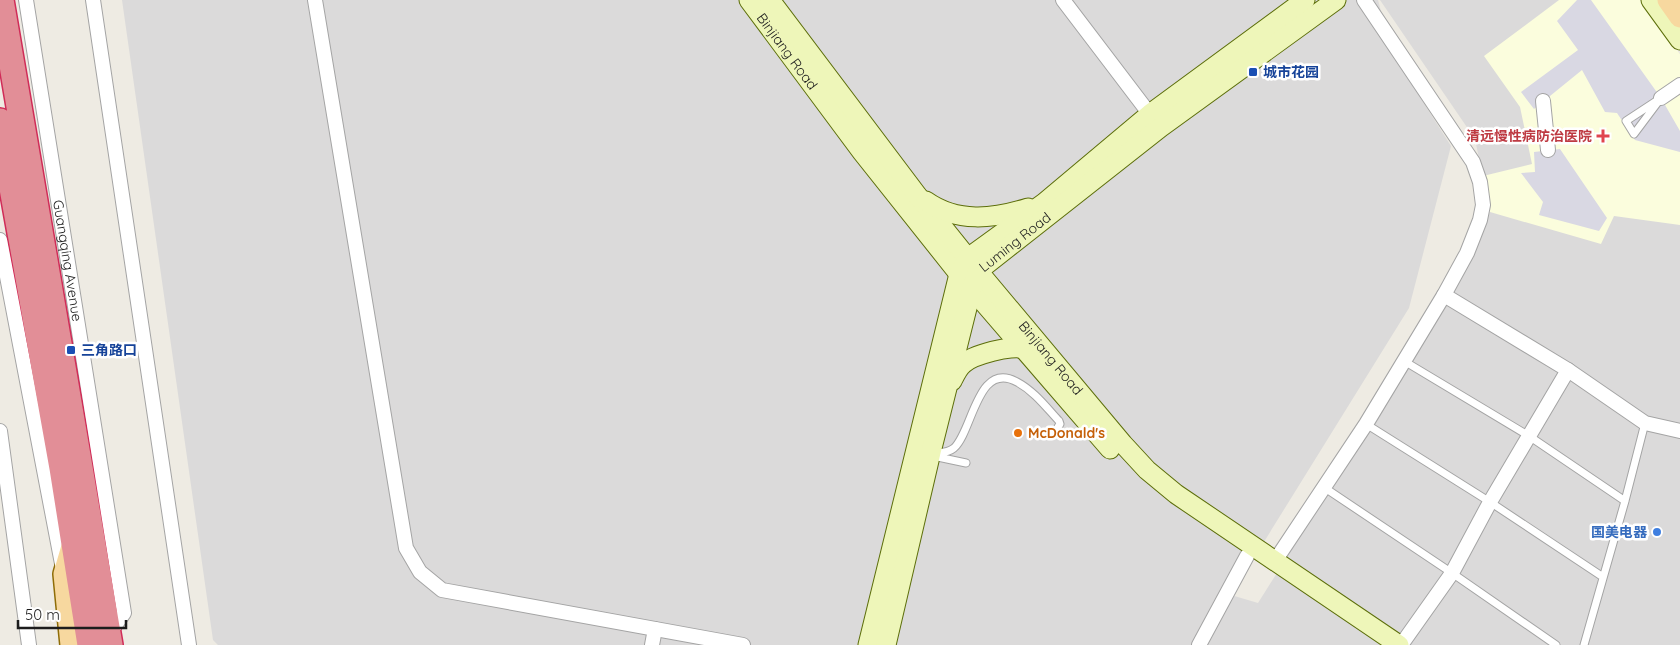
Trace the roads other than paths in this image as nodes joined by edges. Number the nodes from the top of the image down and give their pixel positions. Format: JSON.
{"nodes":[{"id":1,"x":1,"y":0,"type":"edge"},
{"id":2,"x":26,"y":0,"type":"edge"},
{"id":3,"x":93,"y":0,"type":"edge"},
{"id":4,"x":315,"y":0,"type":"edge"},
{"id":5,"x":749,"y":0,"type":"edge"},
{"id":6,"x":770,"y":0,"type":"edge"},
{"id":7,"x":1063,"y":0,"type":"edge"},
{"id":8,"x":1305,"y":0,"type":"edge"},
{"id":9,"x":1336,"y":0,"type":"edge"},
{"id":10,"x":1364,"y":0,"type":"edge"},
{"id":11,"x":1651,"y":0,"type":"edge"},
{"id":12,"x":1668,"y":0,"type":"edge"},
{"id":13,"x":1680,"y":17,"type":"edge"},
{"id":14,"x":1680,"y":40,"type":"edge"},
{"id":15,"x":1680,"y":85,"type":"edge"},
{"id":16,"x":1662,"y":98,"type":"junction"},
{"id":17,"x":1543,"y":101,"type":"dead end"},
{"id":18,"x":0,"y":121,"type":"edge"},
{"id":19,"x":1156,"y":121,"type":"junction"},
{"id":20,"x":1548,"y":150,"type":"dead end"},
{"id":21,"x":917,"y":195,"type":"junction"},
{"id":22,"x":1044,"y":203,"type":"junction"},
{"id":23,"x":0,"y":240,"type":"edge"},
{"id":24,"x":969,"y":273,"type":"junction"},
{"id":25,"x":1444,"y":295,"type":"junction"},
{"id":26,"x":1023,"y":349,"type":"junction"},
{"id":27,"x":1404,"y":361,"type":"junction"},
{"id":28,"x":1568,"y":370,"type":"junction"},
{"id":29,"x":946,"y":395,"type":"junction"},
{"id":30,"x":1646,"y":423,"type":"junction"},
{"id":31,"x":1366,"y":424,"type":"junction"},
{"id":32,"x":1058,"y":427,"type":"dead end"},
{"id":33,"x":0,"y":431,"type":"edge"},
{"id":34,"x":1680,"y":431,"type":"edge"},
{"id":35,"x":1529,"y":436,"type":"junction"},
{"id":36,"x":930,"y":453,"type":"junction"},
{"id":37,"x":966,"y":463,"type":"dead end"},
{"id":38,"x":1325,"y":488,"type":"junction"},
{"id":39,"x":1625,"y":501,"type":"junction"},
{"id":40,"x":1490,"y":502,"type":"junction"},
{"id":41,"x":74,"y":540,"type":"junction"},
{"id":42,"x":1247,"y":556,"type":"junction"},
{"id":43,"x":1275,"y":561,"type":"junction"},
{"id":44,"x":1452,"y":573,"type":"junction"},
{"id":45,"x":64,"y":574,"type":"junction"},
{"id":46,"x":1603,"y":577,"type":"junction"},
{"id":47,"x":655,"y":629,"type":"junction"},
{"id":48,"x":103,"y":642,"type":"edge"},
{"id":49,"x":29,"y":645,"type":"edge"},
{"id":50,"x":71,"y":645,"type":"edge"},
{"id":51,"x":190,"y":645,"type":"edge"},
{"id":52,"x":652,"y":645,"type":"edge"},
{"id":53,"x":743,"y":645,"type":"edge"},
{"id":54,"x":868,"y":645,"type":"edge"},
{"id":55,"x":886,"y":645,"type":"edge"},
{"id":56,"x":1199,"y":645,"type":"edge"},
{"id":57,"x":1376,"y":645,"type":"edge"},
{"id":58,"x":1400,"y":645,"type":"edge"},
{"id":59,"x":1556,"y":645,"type":"edge"},
{"id":60,"x":1584,"y":645,"type":"edge"}],
"edges":[{"from":1,"to":48,"type":"highway","name":"Guangqing Avenue"},
{"from":2,"to":48,"type":"street","name":"Guangqing Avenue"},
{"from":3,"to":51,"type":"street"},
{"from":4,"to":47,"type":"street"},
{"from":5,"to":24,"type":"street","name":"Binjiang Road"},
{"from":6,"to":21,"type":"street","name":"Binjiang Road"},
{"from":7,"to":19,"type":"street"},
{"from":8,"to":19,"type":"street","name":"Luming Road"},
{"from":9,"to":19,"type":"street","name":"Luming Road"},
{"from":10,"to":25,"type":"street"},
{"from":11,"to":14,"type":"street"},
{"from":12,"to":13,"type":"main road"},
{"from":15,"to":16,"type":"street"},
{"from":16,"to":16,"type":"lane"},
{"from":17,"to":20,"type":"street"},
{"from":18,"to":41,"type":"highway"},
{"from":19,"to":22,"type":"street","name":"Luming Road"},
{"from":19,"to":24,"type":"street","name":"Luming Road"},
{"from":21,"to":22,"type":"street"},
{"from":21,"to":24,"type":"street","name":"Binjiang Road"},
{"from":22,"to":24,"type":"street","name":"Luming Road"},
{"from":23,"to":45,"type":"street"},
{"from":24,"to":26,"type":"street","name":"Binjiang Road"},
{"from":24,"to":29,"type":"street","name":"Luming Road"},
{"from":24,"to":43,"type":"street","name":"Binjiang Road"},
{"from":24,"to":54,"type":"street","name":"Luming Road"},
{"from":25,"to":27,"type":"street"},
{"from":25,"to":28,"type":"street"},
{"from":26,"to":29,"type":"street"},
{"from":26,"to":42,"type":"street","name":"Binjiang Road"},
{"from":27,"to":31,"type":"street"},
{"from":27,"to":35,"type":"lane"},
{"from":28,"to":30,"type":"street"},
{"from":28,"to":35,"type":"street"},
{"from":29,"to":36,"type":"street","name":"Luming Road"},
{"from":30,"to":34,"type":"street"},
{"from":30,"to":39,"type":"lane"},
{"from":31,"to":38,"type":"street"},
{"from":31,"to":40,"type":"lane"},
{"from":32,"to":36,"type":"lane"},
{"from":33,"to":49,"type":"street"},
{"from":35,"to":39,"type":"lane"},
{"from":35,"to":40,"type":"street"},
{"from":36,"to":37,"type":"lane"},
{"from":36,"to":55,"type":"street","name":"Luming Road"},
{"from":38,"to":43,"type":"street"},
{"from":38,"to":44,"type":"lane"},
{"from":39,"to":46,"type":"lane"},
{"from":40,"to":44,"type":"street"},
{"from":40,"to":46,"type":"lane"},
{"from":41,"to":45,"type":"main road"},
{"from":41,"to":48,"type":"highway"},
{"from":42,"to":56,"type":"street"},
{"from":42,"to":57,"type":"street","name":"Binjiang Road"},
{"from":43,"to":58,"type":"street","name":"Binjiang Road"},
{"from":44,"to":58,"type":"street"},
{"from":44,"to":59,"type":"lane"},
{"from":45,"to":50,"type":"main road"},
{"from":46,"to":60,"type":"lane"},
{"from":47,"to":52,"type":"street"},
{"from":47,"to":53,"type":"street"}]}
